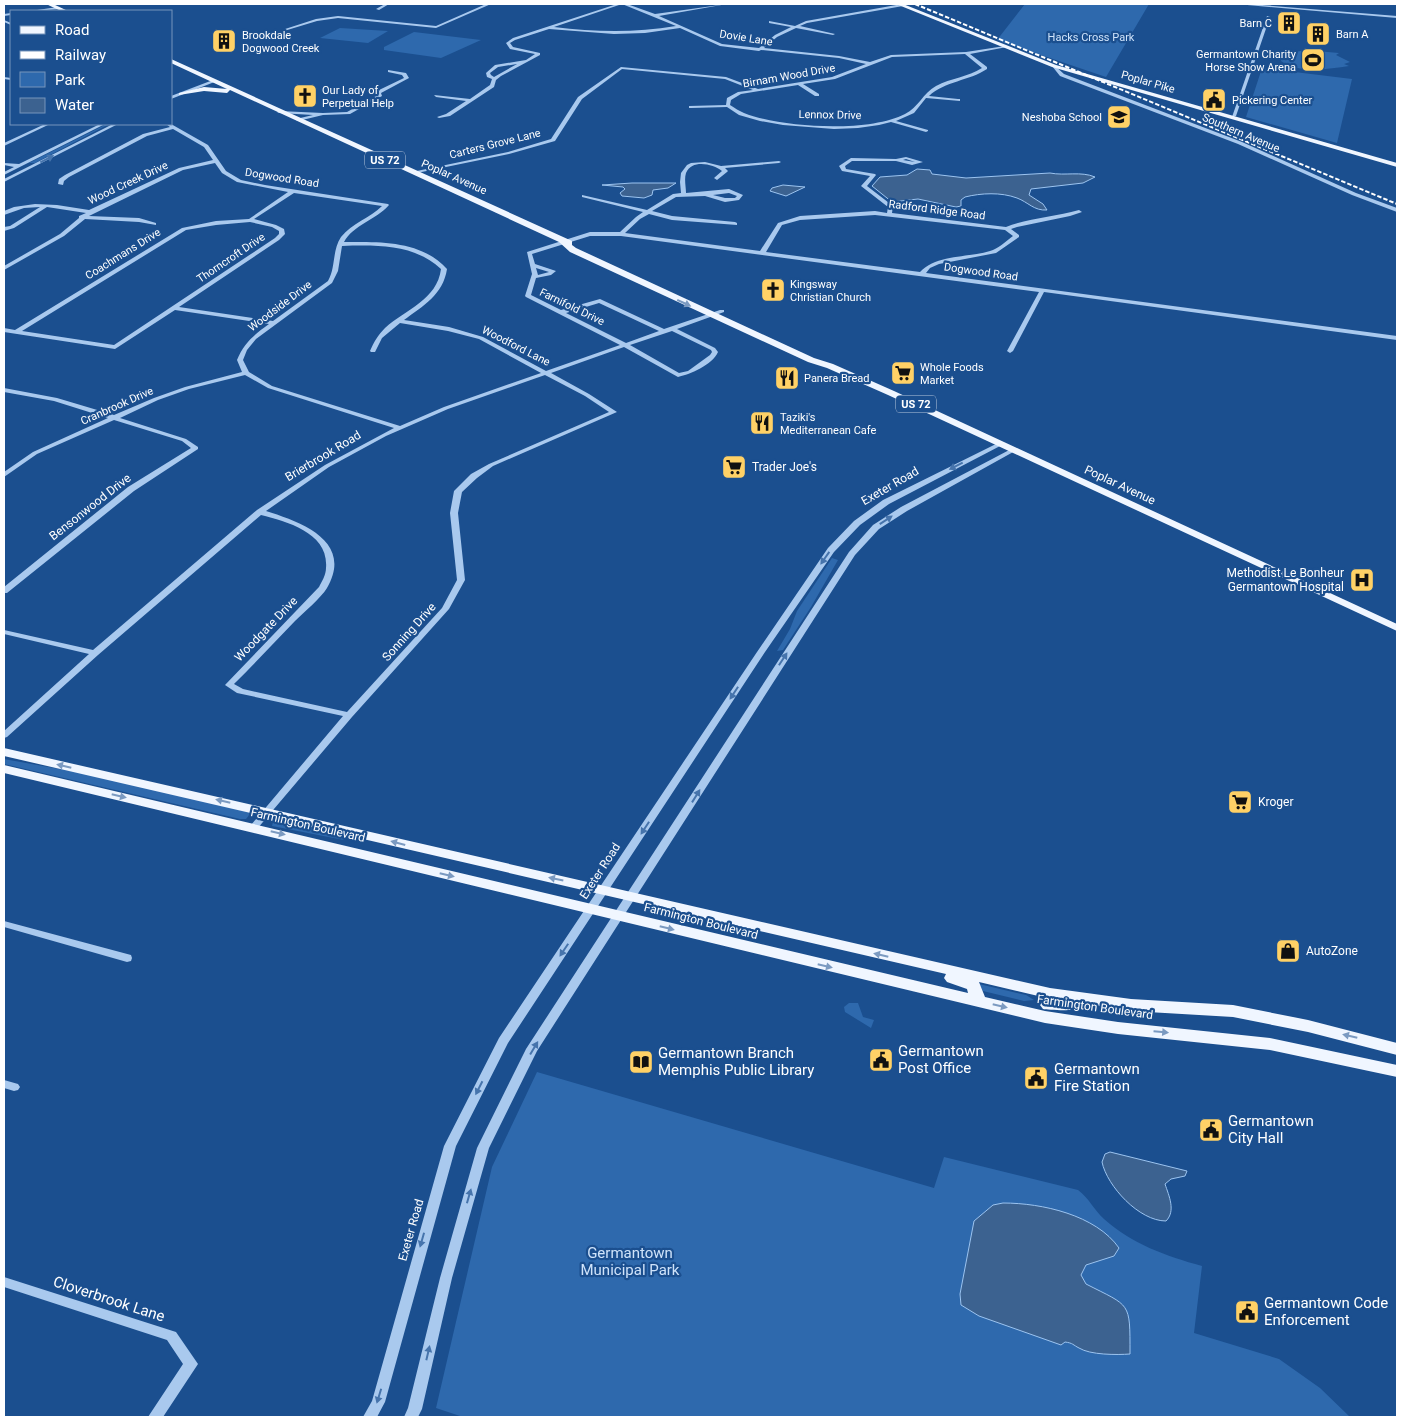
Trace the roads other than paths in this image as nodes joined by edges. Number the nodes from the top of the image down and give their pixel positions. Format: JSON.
{"nodes":[{"id":1,"x":50,"y":4,"type":"edge"},
{"id":2,"x":387,"y":4,"type":"edge"},
{"id":3,"x":489,"y":4,"type":"edge"},
{"id":4,"x":620,"y":4,"type":"edge"},
{"id":5,"x":624,"y":4,"type":"edge"},
{"id":6,"x":726,"y":4,"type":"edge"},
{"id":7,"x":900,"y":4,"type":"edge"},
{"id":8,"x":1238,"y":4,"type":"edge"},
{"id":9,"x":1356,"y":4,"type":"edge"},
{"id":10,"x":58,"y":8,"type":"junction"},
{"id":11,"x":378,"y":9,"type":"dead end"},
{"id":12,"x":44,"y":10,"type":"edge"},
{"id":13,"x":63,"y":10,"type":"edge"},
{"id":14,"x":1354,"y":14,"type":"junction"},
{"id":15,"x":655,"y":15,"type":"junction"},
{"id":16,"x":1268,"y":17,"type":"dead end"},
{"id":17,"x":1397,"y":17,"type":"edge"},
{"id":18,"x":349,"y":18,"type":"joint"},
{"id":19,"x":770,"y":22,"type":"dead end"},
{"id":20,"x":679,"y":27,"type":"junction"},
{"id":21,"x":795,"y":27,"type":"junction"},
{"id":22,"x":548,"y":28,"type":"junction"},
{"id":23,"x":284,"y":30,"type":"dead end"},
{"id":24,"x":832,"y":34,"type":"dead end"},
{"id":25,"x":1005,"y":47,"type":"junction"},
{"id":26,"x":759,"y":50,"type":"junction"},
{"id":27,"x":966,"y":53,"type":"junction"},
{"id":28,"x":533,"y":58,"type":"joint"},
{"id":29,"x":172,"y":61,"type":"edge"},
{"id":30,"x":526,"y":61,"type":"junction"},
{"id":31,"x":872,"y":64,"type":"junction"},
{"id":32,"x":1054,"y":66,"type":"junction"},
{"id":33,"x":390,"y":71,"type":"dead end"},
{"id":34,"x":197,"y":73,"type":"junction"},
{"id":35,"x":1092,"y":76,"type":"junction"},
{"id":36,"x":494,"y":79,"type":"junction"},
{"id":37,"x":1074,"y":80,"type":"junction"},
{"id":38,"x":215,"y":81,"type":"junction"},
{"id":39,"x":798,"y":83,"type":"junction"},
{"id":40,"x":756,"y":89,"type":"junction"},
{"id":41,"x":184,"y":91,"type":"junction"},
{"id":42,"x":237,"y":92,"type":"junction"},
{"id":43,"x":172,"y":94,"type":"edge"},
{"id":44,"x":817,"y":95,"type":"dead end"},
{"id":45,"x":436,"y":96,"type":"dead end"},
{"id":46,"x":172,"y":97,"type":"edge"},
{"id":47,"x":926,"y":97,"type":"junction"},
{"id":48,"x":470,"y":100,"type":"junction"},
{"id":49,"x":958,"y":100,"type":"dead end"},
{"id":50,"x":728,"y":106,"type":"junction"},
{"id":51,"x":691,"y":107,"type":"dead end"},
{"id":52,"x":279,"y":112,"type":"junction"},
{"id":53,"x":323,"y":114,"type":"junction"},
{"id":54,"x":1234,"y":116,"type":"junction"},
{"id":55,"x":439,"y":117,"type":"dead end"},
{"id":56,"x":298,"y":120,"type":"junction"},
{"id":57,"x":892,"y":121,"type":"junction"},
{"id":58,"x":46,"y":125,"type":"edge"},
{"id":59,"x":101,"y":125,"type":"edge"},
{"id":60,"x":114,"y":125,"type":"edge"},
{"id":61,"x":170,"y":126,"type":"edge"},
{"id":62,"x":926,"y":131,"type":"dead end"},
{"id":63,"x":4,"y":145,"type":"edge"},
{"id":64,"x":896,"y":160,"type":"dead end"},
{"id":65,"x":217,"y":161,"type":"junction"},
{"id":66,"x":779,"y":162,"type":"dead end"},
{"id":67,"x":4,"y":164,"type":"edge"},
{"id":68,"x":1397,"y":165,"type":"edge"},
{"id":69,"x":19,"y":166,"type":"junction"},
{"id":70,"x":722,"y":167,"type":"junction"},
{"id":71,"x":30,"y":168,"type":"junction"},
{"id":72,"x":414,"y":173,"type":"junction"},
{"id":73,"x":4,"y":174,"type":"edge"},
{"id":74,"x":718,"y":178,"type":"dead end"},
{"id":75,"x":4,"y":181,"type":"edge"},
{"id":76,"x":61,"y":184,"type":"dead end"},
{"id":77,"x":293,"y":191,"type":"junction"},
{"id":78,"x":684,"y":194,"type":"junction"},
{"id":79,"x":705,"y":194,"type":"junction"},
{"id":80,"x":584,"y":196,"type":"dead end"},
{"id":81,"x":46,"y":206,"type":"junction"},
{"id":82,"x":1397,"y":210,"type":"edge"},
{"id":83,"x":90,"y":212,"type":"junction"},
{"id":84,"x":648,"y":212,"type":"junction"},
{"id":85,"x":1079,"y":212,"type":"dead end"},
{"id":86,"x":4,"y":213,"type":"edge"},
{"id":87,"x":890,"y":214,"type":"junction"},
{"id":88,"x":81,"y":217,"type":"junction"},
{"id":89,"x":250,"y":220,"type":"junction"},
{"id":90,"x":154,"y":224,"type":"dead end"},
{"id":91,"x":735,"y":224,"type":"dead end"},
{"id":92,"x":1007,"y":228,"type":"junction"},
{"id":93,"x":4,"y":229,"type":"edge"},
{"id":94,"x":621,"y":234,"type":"junction"},
{"id":95,"x":563,"y":241,"type":"junction"},
{"id":96,"x":340,"y":244,"type":"junction"},
{"id":97,"x":762,"y":253,"type":"junction"},
{"id":98,"x":533,"y":265,"type":"junction"},
{"id":99,"x":4,"y":268,"type":"edge"},
{"id":100,"x":921,"y":275,"type":"junction"},
{"id":101,"x":535,"y":277,"type":"junction"},
{"id":102,"x":1042,"y":291,"type":"junction"},
{"id":103,"x":175,"y":308,"type":"junction"},
{"id":104,"x":722,"y":311,"type":"junction"},
{"id":105,"x":561,"y":312,"type":"junction"},
{"id":106,"x":710,"y":314,"type":"junction"},
{"id":107,"x":400,"y":321,"type":"junction"},
{"id":108,"x":274,"y":323,"type":"junction"},
{"id":109,"x":671,"y":328,"type":"junction"},
{"id":110,"x":4,"y":330,"type":"edge"},
{"id":111,"x":663,"y":331,"type":"junction"},
{"id":112,"x":16,"y":332,"type":"junction"},
{"id":113,"x":1397,"y":338,"type":"edge"},
{"id":114,"x":624,"y":345,"type":"junction"},
{"id":115,"x":373,"y":351,"type":"dead end"},
{"id":116,"x":1010,"y":351,"type":"dead end"},
{"id":117,"x":830,"y":366,"type":"junction"},
{"id":118,"x":545,"y":372,"type":"junction"},
{"id":119,"x":246,"y":373,"type":"junction"},
{"id":120,"x":4,"y":390,"type":"edge"},
{"id":121,"x":614,"y":412,"type":"joint"},
{"id":122,"x":113,"y":418,"type":"junction"},
{"id":123,"x":400,"y":428,"type":"junction"},
{"id":124,"x":1000,"y":444,"type":"junction"},
{"id":125,"x":1013,"y":450,"type":"junction"},
{"id":126,"x":4,"y":475,"type":"edge"},
{"id":127,"x":260,"y":512,"type":"junction"},
{"id":128,"x":4,"y":591,"type":"edge"},
{"id":129,"x":1397,"y":628,"type":"edge"},
{"id":130,"x":4,"y":632,"type":"edge"},
{"id":131,"x":95,"y":653,"type":"junction"},
{"id":132,"x":349,"y":715,"type":"junction"},
{"id":133,"x":4,"y":735,"type":"edge"},
{"id":134,"x":4,"y":752,"type":"edge"},
{"id":135,"x":4,"y":769,"type":"edge"},
{"id":136,"x":267,"y":811,"type":"junction"},
{"id":137,"x":254,"y":827,"type":"junction"},
{"id":138,"x":604,"y":890,"type":"junction"},
{"id":139,"x":632,"y":896,"type":"junction"},
{"id":140,"x":592,"y":910,"type":"junction"},
{"id":141,"x":620,"y":916,"type":"junction"},
{"id":142,"x":4,"y":924,"type":"edge"},
{"id":143,"x":858,"y":950,"type":"junction"},
{"id":144,"x":127,"y":958,"type":"dead end"},
{"id":145,"x":904,"y":960,"type":"junction"},
{"id":146,"x":850,"y":971,"type":"junction"},
{"id":147,"x":979,"y":1002,"type":"junction"},
{"id":148,"x":1048,"y":1005,"type":"junction"},
{"id":149,"x":1397,"y":1049,"type":"edge"},
{"id":150,"x":1397,"y":1071,"type":"edge"},
{"id":151,"x":4,"y":1282,"type":"edge"},
{"id":152,"x":155,"y":1417,"type":"edge"},
{"id":153,"x":370,"y":1417,"type":"edge"},
{"id":154,"x":412,"y":1417,"type":"edge"}],
"edges":[{"from":1,"to":10,"type":"main road"},
{"from":2,"to":11,"type":"street"},
{"from":3,"to":18,"type":"street"},
{"from":4,"to":22,"type":"street"},
{"from":5,"to":15,"type":"street","name":"Dovie Lane"},
{"from":6,"to":15,"type":"street"},
{"from":7,"to":21,"type":"street"},
{"from":7,"to":25,"type":"main road","name":"Poplar Pike"},
{"from":8,"to":14,"type":"street"},
{"from":9,"to":14,"type":"street"},
{"from":10,"to":12,"type":"street"},
{"from":10,"to":13,"type":"main road"},
{"from":14,"to":17,"type":"street"},
{"from":15,"to":20,"type":"street","name":"Dovie Lane"},
{"from":16,"to":54,"type":"street"},
{"from":18,"to":23,"type":"street"},
{"from":19,"to":21,"type":"street"},
{"from":20,"to":22,"type":"street"},
{"from":20,"to":26,"type":"street","name":"Dovie Lane"},
{"from":21,"to":24,"type":"street"},
{"from":21,"to":26,"type":"street"},
{"from":22,"to":28,"type":"street"},
{"from":25,"to":27,"type":"street","name":"Birnam Wood Drive"},
{"from":25,"to":32,"type":"main road","name":"Poplar Pike"},
{"from":26,"to":31,"type":"street","name":"Dovie Lane"},
{"from":27,"to":31,"type":"street","name":"Birnam Wood Drive"},
{"from":27,"to":47,"type":"street","name":"Lennox Drive"},
{"from":28,"to":30,"type":"street"},
{"from":29,"to":34,"type":"main road","name":"Poplar Avenue","number":"US 72"},
{"from":30,"to":36,"type":"street"},
{"from":30,"to":36,"type":"street"},
{"from":31,"to":39,"type":"street","name":"Birnam Wood Drive"},
{"from":32,"to":35,"type":"main road","name":"Poplar Pike"},
{"from":32,"to":37,"type":"street","name":"Southern Avenue"},
{"from":33,"to":53,"type":"street"},
{"from":34,"to":38,"type":"main road","name":"Poplar Avenue","number":"US 72"},
{"from":34,"to":41,"type":"main road"},
{"from":35,"to":37,"type":"street"},
{"from":35,"to":54,"type":"main road","name":"Poplar Pike"},
{"from":36,"to":48,"type":"street"},
{"from":37,"to":82,"type":"street","name":"Southern Avenue"},
{"from":38,"to":41,"type":"street"},
{"from":38,"to":42,"type":"main road","name":"Poplar Avenue","number":"US 72"},
{"from":39,"to":40,"type":"street","name":"Birnam Wood Drive"},
{"from":39,"to":44,"type":"street"},
{"from":40,"to":50,"type":"street","name":"Birnam Wood Drive"},
{"from":40,"to":72,"type":"street","name":"Carters Grove Lane"},
{"from":41,"to":42,"type":"main road"},
{"from":41,"to":43,"type":"street"},
{"from":41,"to":46,"type":"street"},
{"from":42,"to":52,"type":"main road","name":"Poplar Avenue","number":"US 72"},
{"from":45,"to":48,"type":"street"},
{"from":47,"to":49,"type":"street"},
{"from":47,"to":57,"type":"street","name":"Lennox Drive"},
{"from":48,"to":55,"type":"street"},
{"from":50,"to":51,"type":"street"},
{"from":50,"to":57,"type":"street","name":"Lennox Drive"},
{"from":52,"to":53,"type":"street"},
{"from":52,"to":56,"type":"main road","name":"Poplar Avenue","number":"US 72"},
{"from":53,"to":56,"type":"street"},
{"from":54,"to":68,"type":"main road","name":"Poplar Pike"},
{"from":56,"to":72,"type":"main road","name":"Poplar Avenue","number":"US 72"},
{"from":57,"to":62,"type":"street"},
{"from":58,"to":63,"type":"street"},
{"from":59,"to":69,"type":"street"},
{"from":71,"to":60,"type":"street","one_way":true},
{"from":61,"to":65,"type":"street","name":"Dogwood Road"},
{"from":61,"to":76,"type":"street"},
{"from":64,"to":87,"type":"street"},
{"from":65,"to":77,"type":"street","name":"Dogwood Road"},
{"from":65,"to":83,"type":"street","name":"Wood Creek Drive"},
{"from":66,"to":70,"type":"street"},
{"from":67,"to":69,"type":"street"},
{"from":69,"to":71,"type":"street"},
{"from":69,"to":73,"type":"street"},
{"from":70,"to":74,"type":"street"},
{"from":70,"to":78,"type":"street"},
{"from":71,"to":75,"type":"street"},
{"from":72,"to":95,"type":"main road","name":"Poplar Avenue","number":"US 72"},
{"from":77,"to":89,"type":"street","name":"Thorncroft Drive"},
{"from":77,"to":96,"type":"street","name":"Dogwood Road"},
{"from":78,"to":79,"type":"street"},
{"from":78,"to":84,"type":"street"},
{"from":79,"to":79,"type":"street"},
{"from":80,"to":84,"type":"street"},
{"from":81,"to":83,"type":"street"},
{"from":81,"to":86,"type":"street"},
{"from":81,"to":93,"type":"street"},
{"from":83,"to":88,"type":"street","name":"Wood Creek Drive"},
{"from":84,"to":91,"type":"street"},
{"from":84,"to":94,"type":"street"},
{"from":85,"to":92,"type":"street","name":"Radford Ridge Road"},
{"from":87,"to":92,"type":"street","name":"Radford Ridge Road"},
{"from":87,"to":97,"type":"street","name":"Radford Ridge Road"},
{"from":88,"to":90,"type":"street"},
{"from":88,"to":99,"type":"street","name":"Wood Creek Drive"},
{"from":89,"to":103,"type":"street","name":"Thorncroft Drive"},
{"from":89,"to":112,"type":"street","name":"Coachmans Drive"},
{"from":92,"to":100,"type":"street"},
{"from":94,"to":95,"type":"street","name":"Dogwood Road"},
{"from":94,"to":97,"type":"street","name":"Dogwood Road"},
{"from":95,"to":98,"type":"street"},
{"from":95,"to":104,"type":"main road","name":"Poplar Avenue"},
{"from":95,"to":106,"type":"main road","name":"Poplar Avenue","number":"US 72","one_way":true},
{"from":96,"to":107,"type":"street"},
{"from":96,"to":108,"type":"street","name":"Woodside Drive"},
{"from":97,"to":100,"type":"street","name":"Dogwood Road"},
{"from":98,"to":101,"type":"street","name":"Farnifold Drive"},
{"from":98,"to":101,"type":"street","name":"Farnifold Drive"},
{"from":100,"to":102,"type":"street","name":"Dogwood Road"},
{"from":101,"to":105,"type":"street","name":"Farnifold Drive"},
{"from":102,"to":113,"type":"street","name":"Dogwood Road"},
{"from":102,"to":116,"type":"street"},
{"from":103,"to":108,"type":"street"},
{"from":103,"to":112,"type":"street","name":"Thorncroft Drive"},
{"from":104,"to":106,"type":"street","name":"Brierbrook Road"},
{"from":104,"to":117,"type":"main road","name":"Poplar Avenue"},
{"from":105,"to":111,"type":"street"},
{"from":105,"to":114,"type":"street","name":"Farnifold Drive"},
{"from":106,"to":109,"type":"street","name":"Brierbrook Road"},
{"from":106,"to":117,"type":"main road","name":"Poplar Avenue","number":"US 72"},
{"from":107,"to":115,"type":"street"},
{"from":107,"to":118,"type":"street","name":"Woodford Lane"},
{"from":108,"to":119,"type":"street","name":"Woodside Drive"},
{"from":109,"to":111,"type":"street","name":"Brierbrook Road"},
{"from":109,"to":114,"type":"street","name":"Farnifold Drive"},
{"from":110,"to":112,"type":"street"},
{"from":111,"to":114,"type":"street","name":"Brierbrook Road"},
{"from":114,"to":118,"type":"street","name":"Brierbrook Road"},
{"from":117,"to":124,"type":"main road","name":"Poplar Avenue","number":"US 72"},
{"from":118,"to":121,"type":"street","name":"Woodford Lane"},
{"from":118,"to":123,"type":"street","name":"Brierbrook Road"},
{"from":119,"to":122,"type":"street","name":"Cranbrook Drive"},
{"from":119,"to":123,"type":"street"},
{"from":120,"to":122,"type":"street"},
{"from":121,"to":132,"type":"street","name":"Sonning Drive"},
{"from":122,"to":126,"type":"street","name":"Cranbrook Drive"},
{"from":122,"to":128,"type":"street","name":"Bensonwood Drive"},
{"from":123,"to":127,"type":"street","name":"Brierbrook Road"},
{"from":124,"to":125,"type":"main road","name":"Poplar Avenue","number":"US 72"},
{"from":124,"to":138,"type":"street","name":"Exeter Road","one_way":true},
{"from":125,"to":129,"type":"main road","name":"Poplar Avenue","number":"US 72"},
{"from":139,"to":125,"type":"street","one_way":true},
{"from":127,"to":131,"type":"street","name":"Brierbrook Road"},
{"from":127,"to":132,"type":"street","name":"Woodgate Drive"},
{"from":130,"to":131,"type":"street"},
{"from":131,"to":133,"type":"street","name":"Brierbrook Road"},
{"from":132,"to":136,"type":"street","name":"Sonning Drive"},
{"from":136,"to":134,"type":"main road","name":"Farmington Boulevard","one_way":true},
{"from":135,"to":137,"type":"main road","name":"Farmington Boulevard","one_way":true},
{"from":136,"to":137,"type":"street","name":"Sonning Drive"},
{"from":138,"to":136,"type":"main road","name":"Farmington Boulevard","one_way":true},
{"from":137,"to":140,"type":"main road","name":"Farmington Boulevard","one_way":true},
{"from":138,"to":139,"type":"main road","name":"Farmington Boulevard"},
{"from":138,"to":140,"type":"street","name":"Exeter Road"},
{"from":139,"to":141,"type":"street"},
{"from":139,"to":143,"type":"main road","name":"Farmington Boulevard"},
{"from":140,"to":141,"type":"main road","name":"Farmington Boulevard"},
{"from":140,"to":153,"type":"street","name":"Exeter Road","one_way":true},
{"from":141,"to":146,"type":"main road","name":"Farmington Boulevard","one_way":true},
{"from":154,"to":141,"type":"street","one_way":true},
{"from":142,"to":144,"type":"street"},
{"from":145,"to":143,"type":"main road","name":"Farmington Boulevard","one_way":true},
{"from":143,"to":146,"type":"main road"},
{"from":145,"to":147,"type":"main road"},
{"from":145,"to":148,"type":"main road","name":"Farmington Boulevard"},
{"from":146,"to":147,"type":"main road","name":"Farmington Boulevard"},
{"from":147,"to":148,"type":"main road","name":"Farmington Boulevard","one_way":true},
{"from":149,"to":148,"type":"main road","name":"Farmington Boulevard","one_way":true},
{"from":148,"to":150,"type":"main road","name":"Farmington Boulevard","one_way":true},
{"from":151,"to":152,"type":"street","name":"Cloverbrook Lane"}]}
